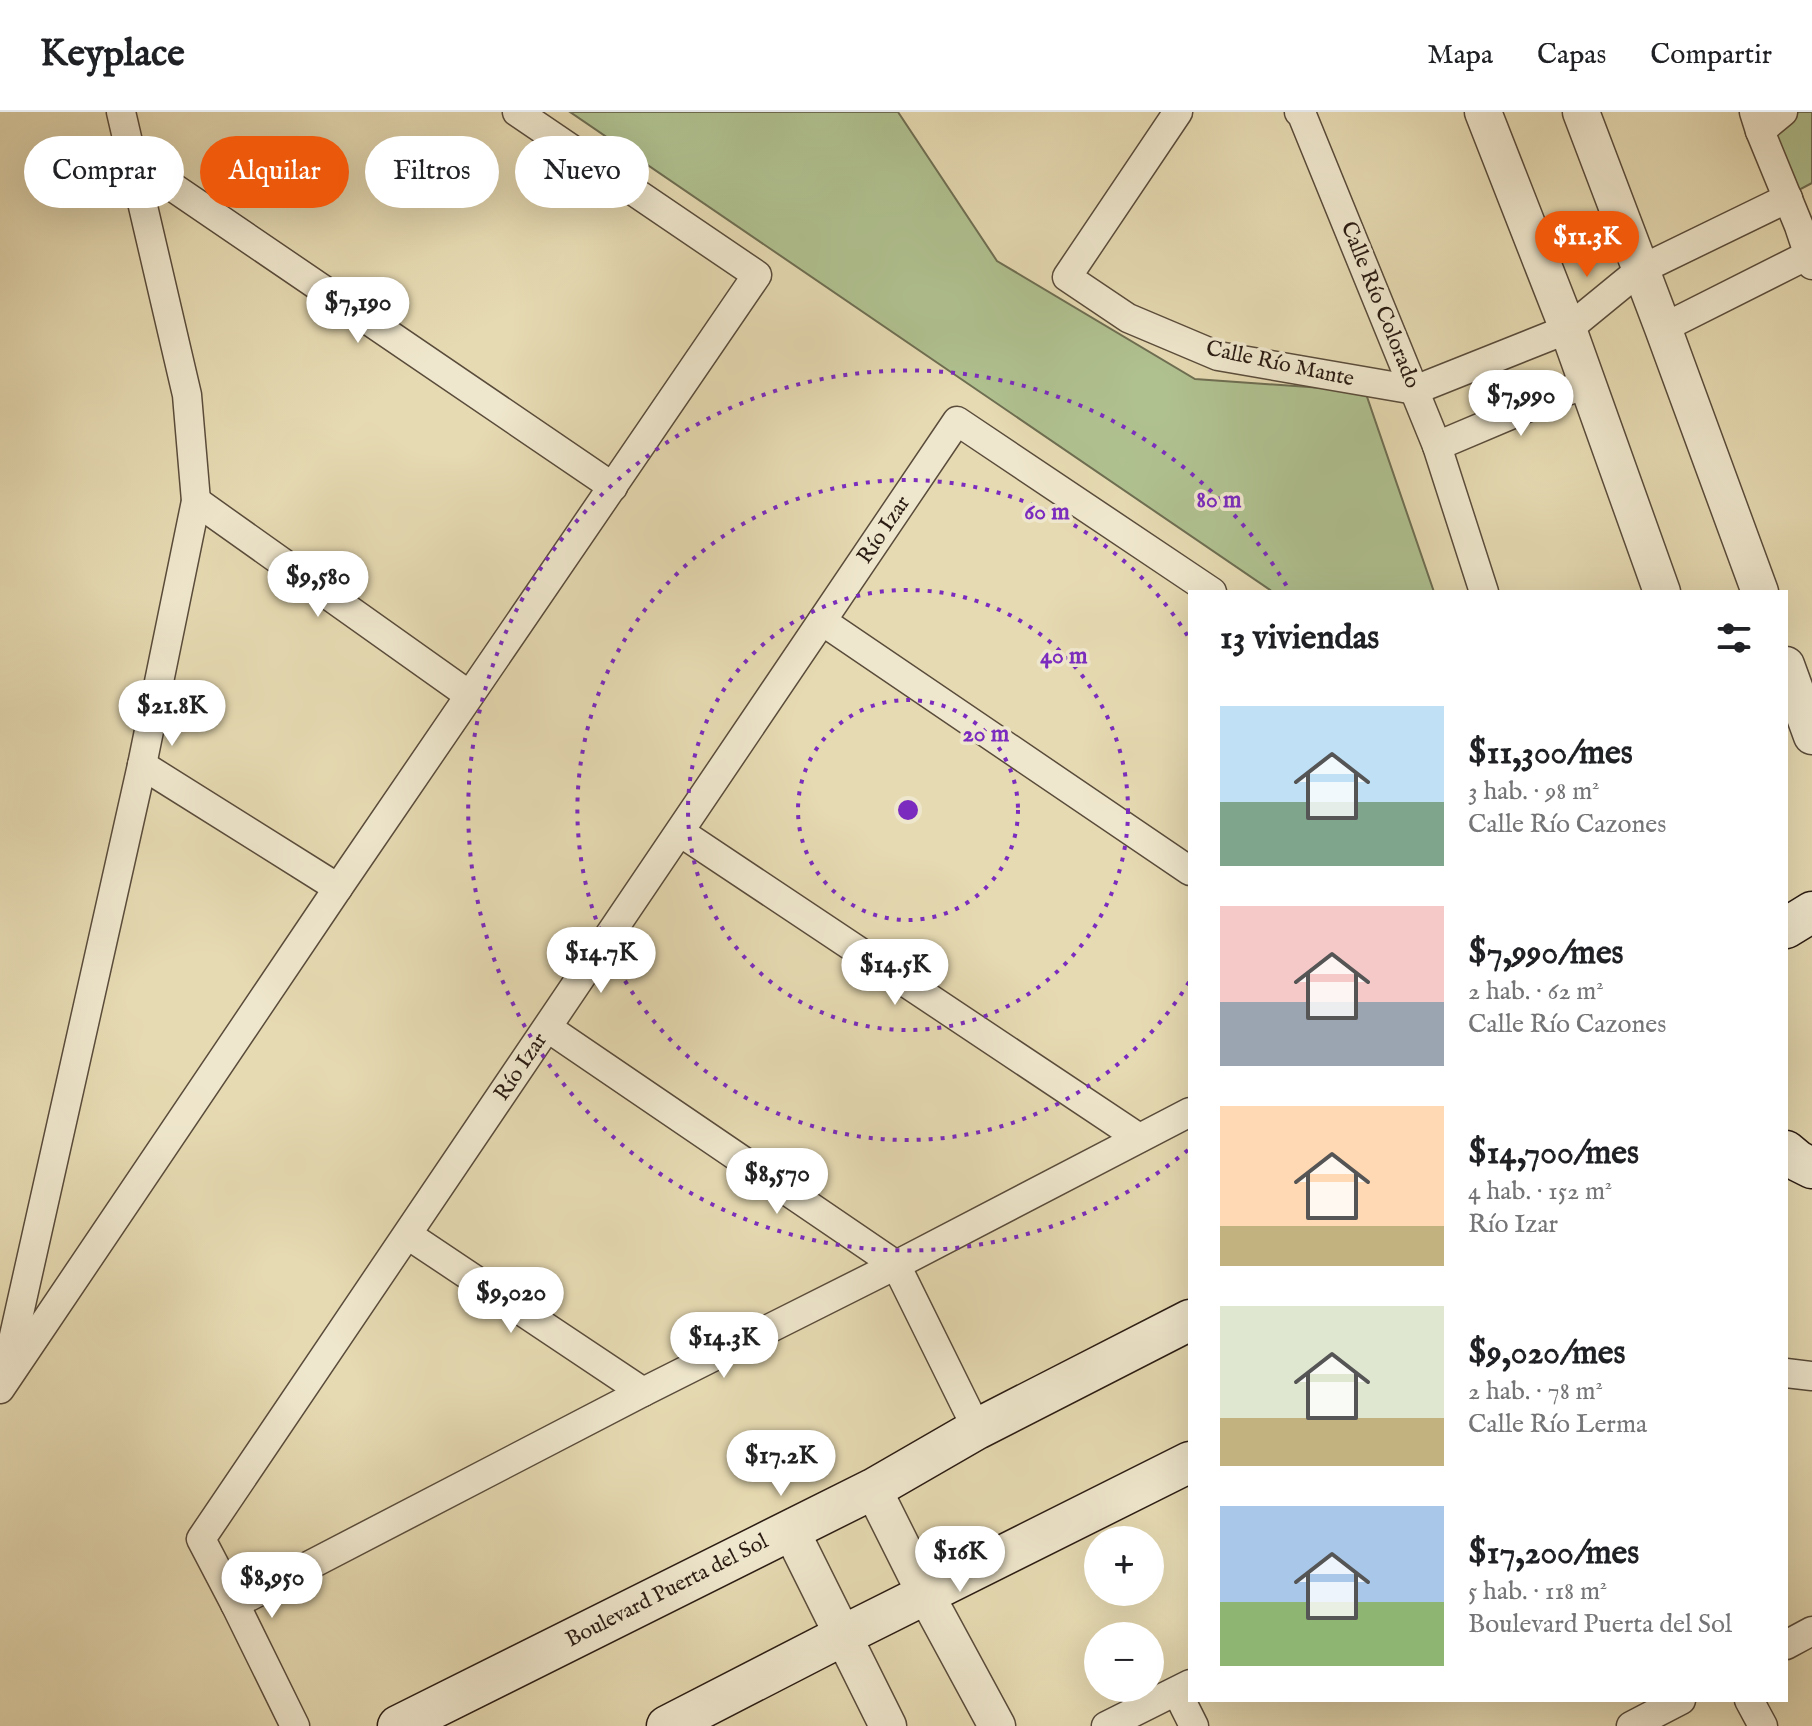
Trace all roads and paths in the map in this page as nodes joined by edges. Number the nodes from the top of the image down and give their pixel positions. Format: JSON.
{"nodes":[{"id":1,"x":121,"y":112,"type":"edge"},
{"id":2,"x":517,"y":112,"type":"edge"},
{"id":3,"x":1178,"y":112,"type":"edge"},
{"id":4,"x":1299,"y":112,"type":"edge"},
{"id":5,"x":1483,"y":112,"type":"edge"},
{"id":6,"x":1581,"y":112,"type":"edge"},
{"id":7,"x":1783,"y":112,"type":"edge"},
{"id":8,"x":1757,"y":121,"type":"edge"},
{"id":9,"x":127,"y":136,"type":"edge"},
{"id":10,"x":184,"y":195,"type":"edge"},
{"id":11,"x":1788,"y":198,"type":"junction"},
{"id":12,"x":144,"y":208,"type":"edge"},
{"id":13,"x":1806,"y":223,"type":"edge"},
{"id":14,"x":1810,"y":260,"type":"edge"},
{"id":15,"x":1640,"y":270,"type":"junction"},
{"id":16,"x":1663,"y":328,"type":"junction"},
{"id":17,"x":1568,"y":329,"type":"junction"},
{"id":18,"x":1586,"y":383,"type":"junction"},
{"id":19,"x":1415,"y":390,"type":"junction"},
{"id":20,"x":1437,"y":446,"type":"junction"},
{"id":21,"x":613,"y":487,"type":"junction"},
{"id":22,"x":196,"y":501,"type":"junction"},
{"id":23,"x":1209,"y":590,"type":"edge"},
{"id":24,"x":1483,"y":590,"type":"edge"},
{"id":25,"x":1661,"y":590,"type":"edge"},
{"id":26,"x":1759,"y":590,"type":"edge"},
{"id":27,"x":822,"y":621,"type":"junction"},
{"id":28,"x":1788,"y":670,"type":"edge"},
{"id":29,"x":469,"y":695,"type":"junction"},
{"id":30,"x":1812,"y":736,"type":"edge"},
{"id":31,"x":142,"y":765,"type":"junction"},
{"id":32,"x":680,"y":832,"type":"junction"},
{"id":33,"x":1188,"y":870,"type":"edge"},
{"id":34,"x":338,"y":888,"type":"junction"},
{"id":35,"x":1812,"y":912,"type":"edge"},
{"id":36,"x":1788,"y":927,"type":"edge"},
{"id":37,"x":548,"y":1028,"type":"junction"},
{"id":38,"x":1188,"y":1113,"type":"edge"},
{"id":39,"x":1139,"y":1138,"type":"junction"},
{"id":40,"x":408,"y":1235,"type":"junction"},
{"id":41,"x":896,"y":1265,"type":"junction"},
{"id":42,"x":1188,"y":1321,"type":"edge"},
{"id":43,"x":1788,"y":1373,"type":"edge"},
{"id":44,"x":1812,"y":1376,"type":"edge"},
{"id":45,"x":2,"y":1386,"type":"edge"},
{"id":46,"x":643,"y":1392,"type":"junction"},
{"id":47,"x":977,"y":1429,"type":"junction"},
{"id":48,"x":1188,"y":1463,"type":"edge"},
{"id":49,"x":873,"y":1489,"type":"junction"},
{"id":50,"x":790,"y":1529,"type":"junction"},
{"id":51,"x":926,"y":1595,"type":"junction"},
{"id":52,"x":235,"y":1604,"type":"junction"},
{"id":53,"x":1812,"y":1631,"type":"edge"},
{"id":54,"x":844,"y":1635,"type":"junction"},
{"id":55,"x":1788,"y":1644,"type":"edge"},
{"id":56,"x":1183,"y":1688,"type":"edge"},
{"id":57,"x":1677,"y":1702,"type":"edge"},
{"id":58,"x":1750,"y":1702,"type":"edge"},
{"id":59,"x":295,"y":1726,"type":"edge"},
{"id":60,"x":398,"y":1726,"type":"edge"},
{"id":61,"x":667,"y":1726,"type":"edge"},
{"id":62,"x":888,"y":1726,"type":"edge"},
{"id":63,"x":997,"y":1726,"type":"edge"},
{"id":64,"x":1106,"y":1726,"type":"edge"},
{"id":65,"x":1194,"y":1726,"type":"edge"},
{"id":66,"x":1631,"y":1726,"type":"edge"},
{"id":67,"x":1763,"y":1726,"type":"edge"}],
"edges":[{"from":1,"to":9,"type":"street"},
{"from":2,"to":21,"type":"street"},
{"from":3,"to":19,"type":"street","name":"Calle Río Mante"},
{"from":4,"to":19,"type":"street","name":"Calle Río Colorado"},
{"from":5,"to":17,"type":"street"},
{"from":6,"to":15,"type":"street"},
{"from":7,"to":8,"type":"street"},
{"from":8,"to":11,"type":"street"},
{"from":10,"to":21,"type":"street"},
{"from":11,"to":13,"type":"street"},
{"from":11,"to":15,"type":"street"},
{"from":12,"to":22,"type":"street"},
{"from":13,"to":14,"type":"street"},
{"from":14,"to":16,"type":"street"},
{"from":15,"to":16,"type":"street"},
{"from":15,"to":17,"type":"street"},
{"from":16,"to":26,"type":"street"},
{"from":17,"to":18,"type":"street"},
{"from":17,"to":19,"type":"street"},
{"from":18,"to":20,"type":"street"},
{"from":18,"to":25,"type":"street"},
{"from":19,"to":20,"type":"street","name":"Calle Río Colorado"},
{"from":20,"to":24,"type":"street","name":"Calle Río Colorado"},
{"from":21,"to":29,"type":"street"},
{"from":22,"to":29,"type":"street"},
{"from":22,"to":31,"type":"street"},
{"from":23,"to":27,"type":"street","name":"Río Izar"},
{"from":27,"to":32,"type":"street","name":"Río Izar"},
{"from":27,"to":33,"type":"street"},
{"from":28,"to":30,"type":"street"},
{"from":29,"to":34,"type":"street"},
{"from":31,"to":34,"type":"street"},
{"from":31,"to":45,"type":"street"},
{"from":32,"to":37,"type":"street","name":"Río Izar"},
{"from":32,"to":39,"type":"street"},
{"from":34,"to":45,"type":"street"},
{"from":35,"to":36,"type":"main road"},
{"from":37,"to":40,"type":"street","name":"Río Izar"},
{"from":37,"to":41,"type":"street"},
{"from":38,"to":39,"type":"street"},
{"from":39,"to":41,"type":"street"},
{"from":40,"to":46,"type":"street"},
{"from":40,"to":52,"type":"street","name":"Río Izar"},
{"from":41,"to":46,"type":"street"},
{"from":41,"to":47,"type":"street"},
{"from":42,"to":47,"type":"main road","name":"Boulevard Puerta del Sol"},
{"from":43,"to":44,"type":"street"},
{"from":46,"to":52,"type":"street"},
{"from":47,"to":49,"type":"main road","name":"Boulevard Puerta del Sol"},
{"from":48,"to":51,"type":"main road"},
{"from":49,"to":50,"type":"main road","name":"Boulevard Puerta del Sol"},
{"from":49,"to":51,"type":"street"},
{"from":50,"to":54,"type":"street"},
{"from":50,"to":60,"type":"main road","name":"Boulevard Puerta del Sol"},
{"from":51,"to":54,"type":"main road"},
{"from":51,"to":63,"type":"street"},
{"from":52,"to":59,"type":"street","name":"Río Izar"},
{"from":53,"to":55,"type":"street"},
{"from":54,"to":61,"type":"main road"},
{"from":54,"to":62,"type":"street"},
{"from":56,"to":64,"type":"street"},
{"from":56,"to":65,"type":"street"},
{"from":57,"to":66,"type":"street"},
{"from":58,"to":67,"type":"street"}]}
